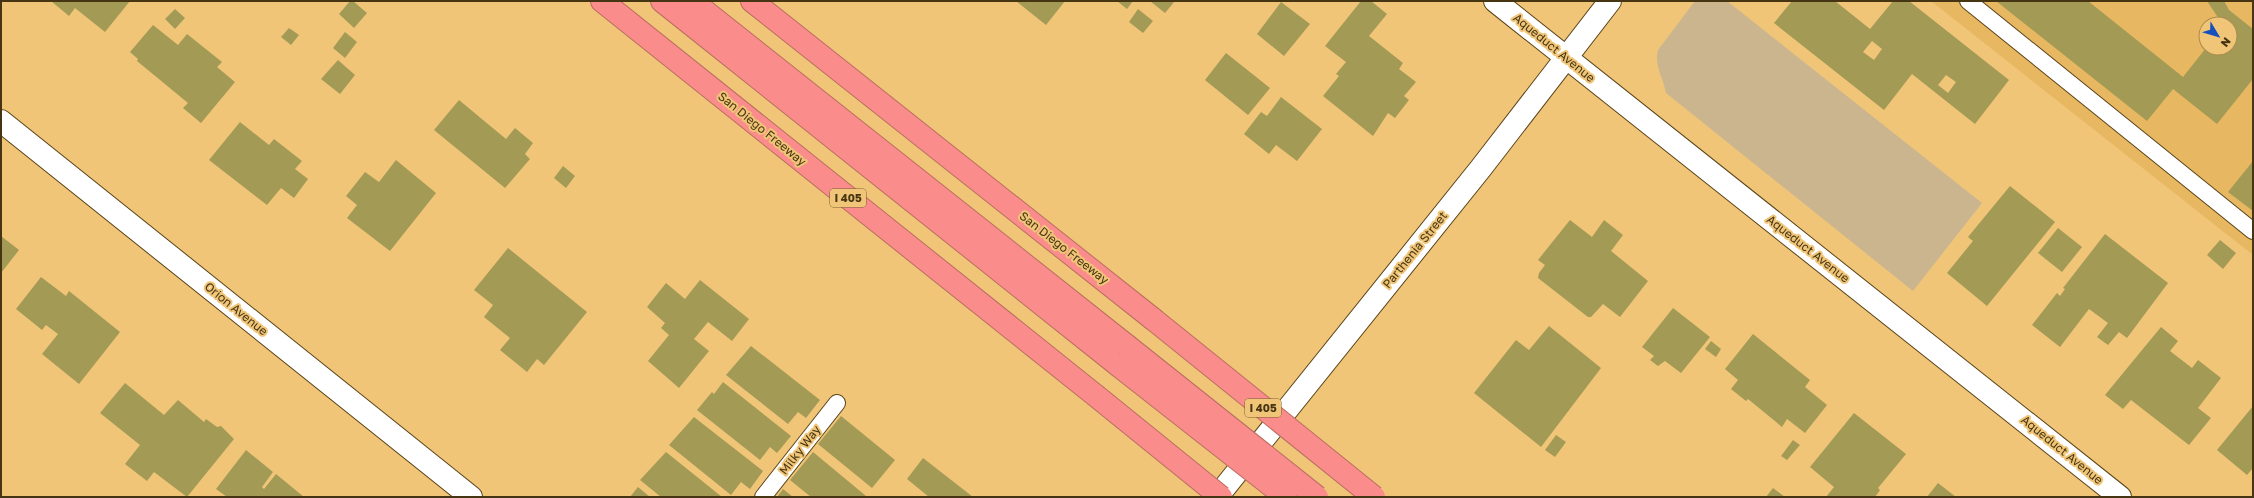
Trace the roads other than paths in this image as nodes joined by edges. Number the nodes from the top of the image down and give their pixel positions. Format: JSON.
{"nodes":[{"id":1,"x":602,"y":1,"type":"edge"},
{"id":2,"x":662,"y":1,"type":"edge"},
{"id":3,"x":692,"y":1,"type":"edge"},
{"id":4,"x":752,"y":1,"type":"edge"},
{"id":5,"x":1495,"y":1,"type":"edge"},
{"id":6,"x":1610,"y":1,"type":"edge"},
{"id":7,"x":1968,"y":1,"type":"edge"},
{"id":8,"x":1566,"y":56,"type":"junction"},
{"id":9,"x":1,"y":121,"type":"edge"},
{"id":10,"x":2253,"y":231,"type":"edge"},
{"id":11,"x":837,"y":403,"type":"dead end"},
{"id":12,"x":471,"y":497,"type":"edge"},
{"id":13,"x":762,"y":497,"type":"edge"},
{"id":14,"x":1217,"y":497,"type":"edge"},
{"id":15,"x":1222,"y":497,"type":"edge"},
{"id":16,"x":1286,"y":497,"type":"edge"},
{"id":17,"x":1317,"y":497,"type":"edge"},
{"id":18,"x":1374,"y":497,"type":"edge"},
{"id":19,"x":2120,"y":497,"type":"edge"}],
"edges":[{"from":1,"to":15,"type":"highway","name":"San Diego Freeway","number":"I 405","bridge":true},
{"from":2,"to":16,"type":"highway","bridge":true},
{"from":3,"to":17,"type":"highway","bridge":true},
{"from":4,"to":18,"type":"highway","name":"San Diego Freeway","number":"I 405","bridge":true},
{"from":5,"to":8,"type":"street","name":"Aqueduct Avenue"},
{"from":6,"to":8,"type":"street","name":"Parthenia Street"},
{"from":7,"to":10,"type":"lane"},
{"from":8,"to":14,"type":"street","name":"Parthenia Street"},
{"from":8,"to":19,"type":"street","name":"Aqueduct Avenue"},
{"from":9,"to":12,"type":"street","name":"Orion Avenue"},
{"from":11,"to":13,"type":"lane","name":"Milky Way"}]}
